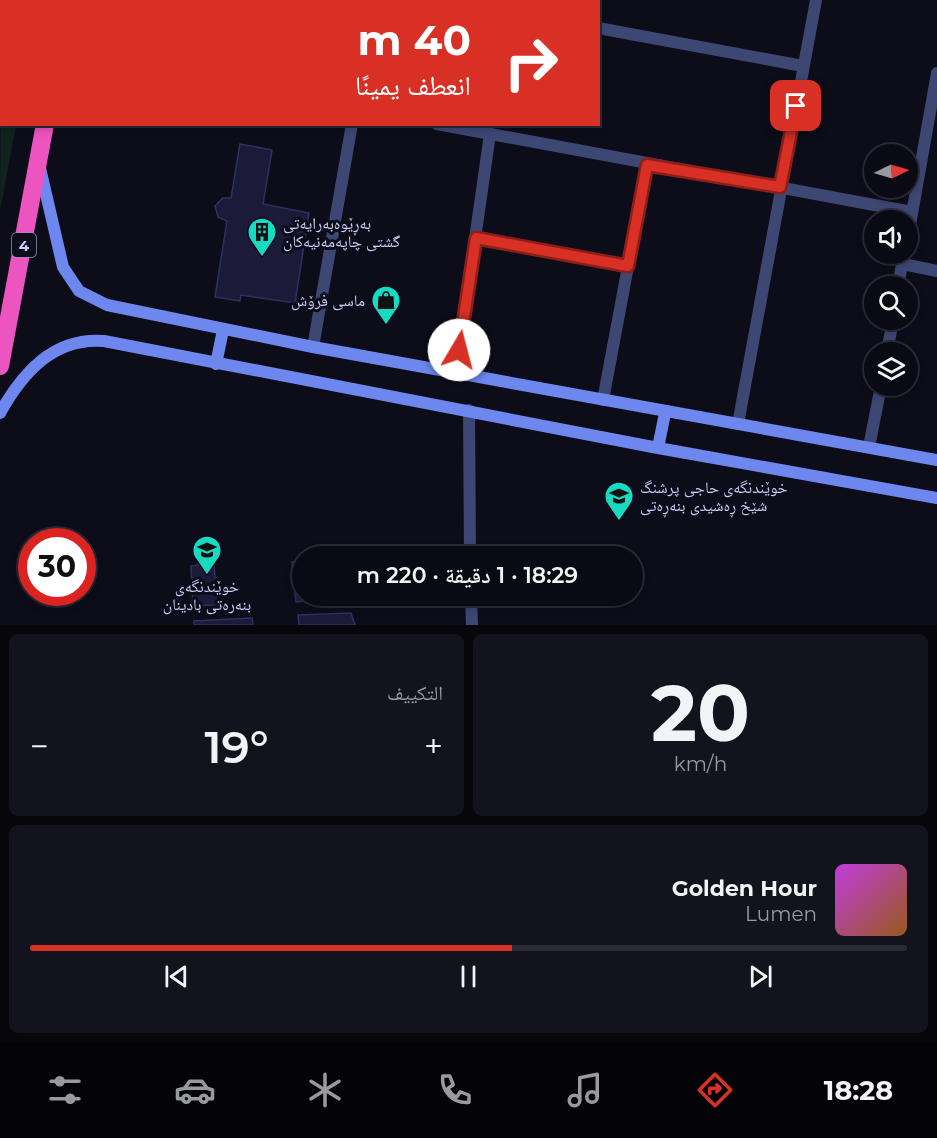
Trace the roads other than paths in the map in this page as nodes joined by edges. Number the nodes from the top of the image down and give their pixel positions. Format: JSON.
{"nodes":[{"id":1,"x":816,"y":0,"type":"edge"},
{"id":2,"x":600,"y":28,"type":"edge"},
{"id":3,"x":803,"y":66,"type":"junction"},
{"id":4,"x":937,"y":73,"type":"edge"},
{"id":5,"x":45,"y":126,"type":"edge"},
{"id":6,"x":352,"y":126,"type":"edge"},
{"id":7,"x":448,"y":126,"type":"edge"},
{"id":8,"x":490,"y":134,"type":"junction"},
{"id":9,"x":39,"y":159,"type":"junction"},
{"id":10,"x":647,"y":165,"type":"junction"},
{"id":11,"x":780,"y":187,"type":"junction"},
{"id":12,"x":901,"y":210,"type":"edge"},
{"id":13,"x":912,"y":210,"type":"edge"},
{"id":14,"x":476,"y":238,"type":"junction"},
{"id":15,"x":918,"y":264,"type":"edge"},
{"id":16,"x":628,"y":266,"type":"junction"},
{"id":17,"x":937,"y":271,"type":"edge"},
{"id":18,"x":223,"y":330,"type":"junction"},
{"id":19,"x":313,"y":347,"type":"junction"},
{"id":20,"x":216,"y":364,"type":"junction"},
{"id":21,"x":0,"y":366,"type":"edge"},
{"id":22,"x":456,"y":372,"type":"junction"},
{"id":23,"x":878,"y":396,"type":"edge"},
{"id":24,"x":603,"y":400,"type":"junction"},
{"id":25,"x":469,"y":410,"type":"junction"},
{"id":26,"x":665,"y":412,"type":"junction"},
{"id":27,"x":0,"y":413,"type":"edge"},
{"id":28,"x":738,"y":424,"type":"junction"},
{"id":29,"x":869,"y":447,"type":"junction"},
{"id":30,"x":658,"y":448,"type":"junction"},
{"id":31,"x":937,"y":460,"type":"edge"},
{"id":32,"x":937,"y":498,"type":"edge"},
{"id":33,"x":470,"y":546,"type":"edge"},
{"id":34,"x":471,"y":606,"type":"edge"},
{"id":35,"x":472,"y":625,"type":"edge"}],
"edges":[{"from":1,"to":3,"type":"street"},
{"from":2,"to":3,"type":"street"},
{"from":3,"to":11,"type":"street"},
{"from":4,"to":13,"type":"street"},
{"from":5,"to":9,"type":"highway","number":"4"},
{"from":6,"to":19,"type":"street"},
{"from":7,"to":8,"type":"street"},
{"from":8,"to":10,"type":"street"},
{"from":8,"to":14,"type":"street"},
{"from":9,"to":18,"type":"street"},
{"from":9,"to":21,"type":"highway","number":"4"},
{"from":10,"to":11,"type":"street"},
{"from":10,"to":16,"type":"street"},
{"from":11,"to":12,"type":"street"},
{"from":11,"to":28,"type":"street"},
{"from":14,"to":16,"type":"street"},
{"from":14,"to":22,"type":"street"},
{"from":15,"to":17,"type":"street"},
{"from":16,"to":24,"type":"street"},
{"from":18,"to":19,"type":"street"},
{"from":18,"to":20,"type":"street"},
{"from":19,"to":22,"type":"street"},
{"from":20,"to":25,"type":"street"},
{"from":20,"to":27,"type":"street"},
{"from":22,"to":24,"type":"street"},
{"from":23,"to":29,"type":"street"},
{"from":24,"to":26,"type":"street"},
{"from":25,"to":30,"type":"street"},
{"from":25,"to":33,"type":"street"},
{"from":26,"to":28,"type":"street"},
{"from":26,"to":30,"type":"street"},
{"from":28,"to":29,"type":"street"},
{"from":29,"to":31,"type":"street"},
{"from":30,"to":32,"type":"street"},
{"from":34,"to":35,"type":"street"}]}
